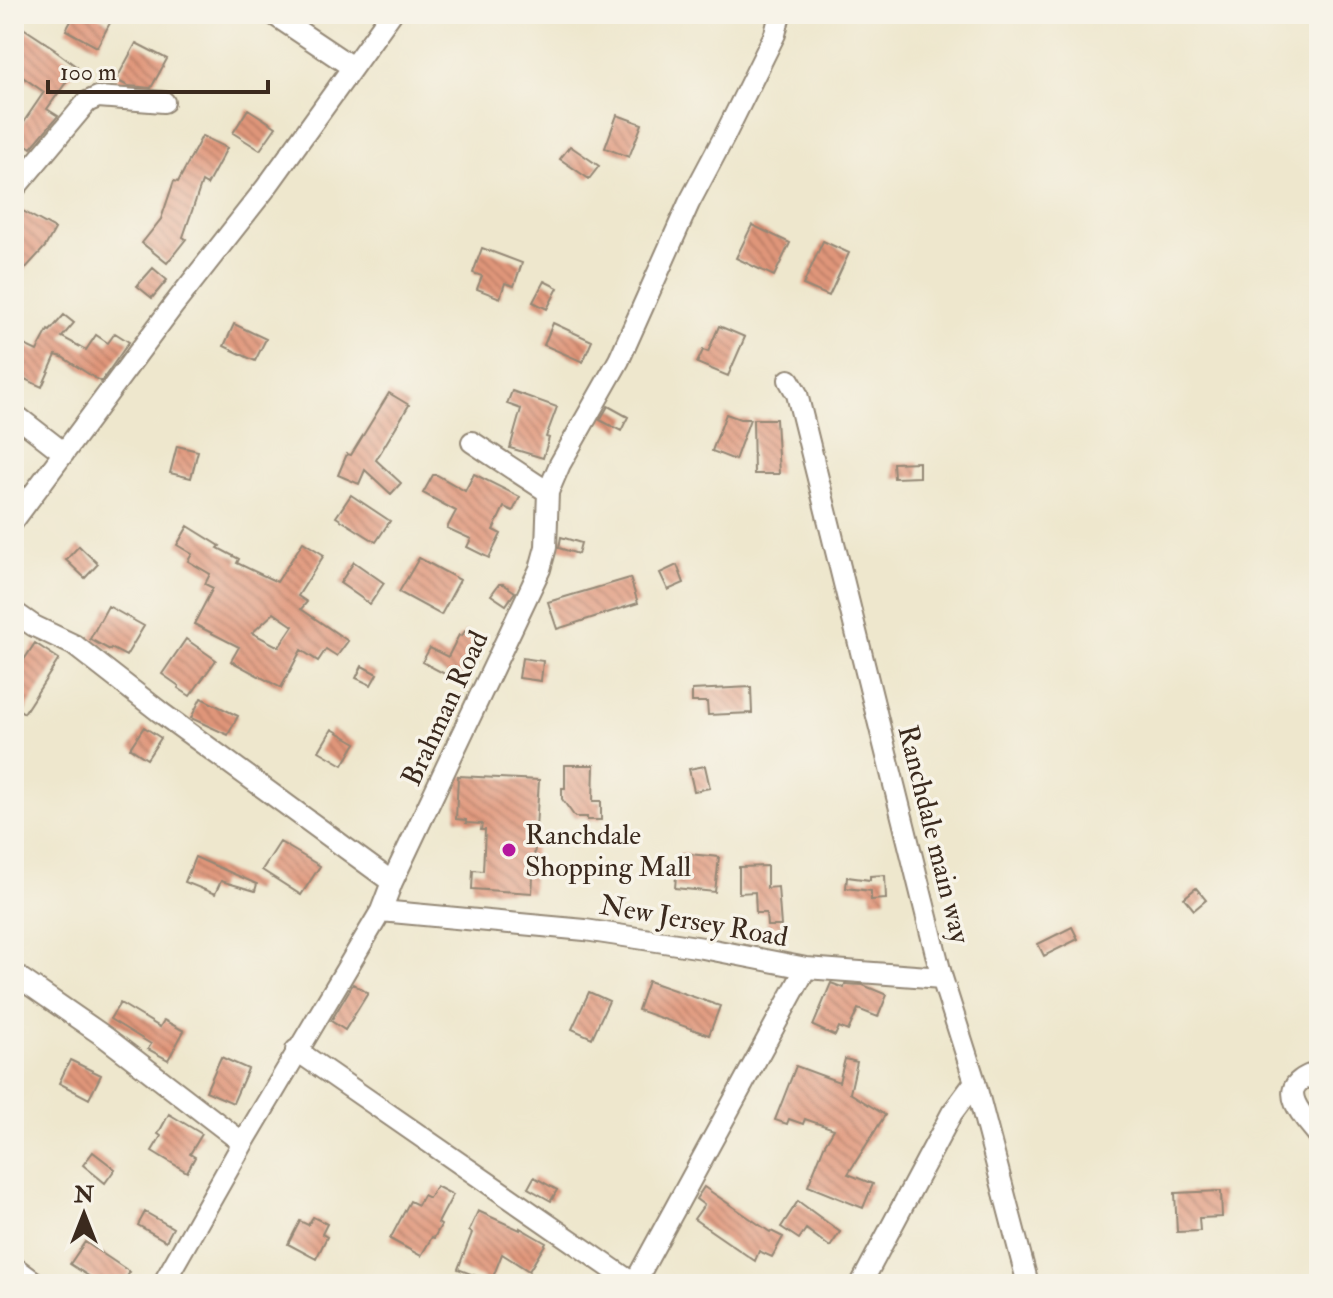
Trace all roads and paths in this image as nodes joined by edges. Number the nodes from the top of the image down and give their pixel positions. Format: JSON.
{"nodes":[{"id":1,"x":273,"y":14,"type":"edge"},
{"id":2,"x":391,"y":14,"type":"edge"},
{"id":3,"x":780,"y":14,"type":"edge"},
{"id":4,"x":352,"y":67,"type":"junction"},
{"id":5,"x":164,"y":102,"type":"dead end"},
{"id":6,"x":14,"y":189,"type":"edge"},
{"id":7,"x":793,"y":387,"type":"dead end"},
{"id":8,"x":14,"y":414,"type":"edge"},
{"id":9,"x":472,"y":442,"type":"dead end"},
{"id":10,"x":64,"y":453,"type":"junction"},
{"id":11,"x":548,"y":492,"type":"junction"},
{"id":12,"x":14,"y":520,"type":"edge"},
{"id":13,"x":14,"y":612,"type":"edge"},
{"id":14,"x":392,"y":882,"type":"junction"},
{"id":15,"x":381,"y":911,"type":"junction"},
{"id":16,"x":806,"y":968,"type":"junction"},
{"id":17,"x":14,"y":974,"type":"edge"},
{"id":18,"x":942,"y":978,"type":"junction"},
{"id":19,"x":296,"y":1050,"type":"junction"},
{"id":20,"x":1319,"y":1071,"type":"edge"},
{"id":21,"x":975,"y":1082,"type":"junction"},
{"id":22,"x":1319,"y":1136,"type":"edge"},
{"id":23,"x":243,"y":1143,"type":"junction"},
{"id":24,"x":163,"y":1284,"type":"edge"},
{"id":25,"x":861,"y":1284,"type":"edge"},
{"id":26,"x":1028,"y":1284,"type":"edge"}],
"edges":[{"from":1,"to":4,"type":"street"},
{"from":2,"to":4,"type":"street"},
{"from":3,"to":11,"type":"street","name":"Brahman Road"},
{"from":4,"to":10,"type":"street"},
{"from":5,"to":6,"type":"street"},
{"from":7,"to":18,"type":"street","name":"Ranchdale main way"},
{"from":8,"to":10,"type":"street"},
{"from":9,"to":11,"type":"street"},
{"from":10,"to":12,"type":"street"},
{"from":11,"to":14,"type":"street","name":"Brahman Road"},
{"from":13,"to":14,"type":"street"},
{"from":14,"to":15,"type":"street","name":"Brahman Road"},
{"from":15,"to":16,"type":"street","name":"New Jersey Road"},
{"from":15,"to":19,"type":"street","name":"Brahman Road"},
{"from":16,"to":18,"type":"street","name":"New Jersey Road"},
{"from":16,"to":19,"type":"street"},
{"from":17,"to":23,"type":"street"},
{"from":18,"to":21,"type":"street","name":"Ranchdale main way"},
{"from":19,"to":23,"type":"street","name":"Brahman Road"},
{"from":20,"to":22,"type":"street"},
{"from":21,"to":25,"type":"street"},
{"from":21,"to":26,"type":"street","name":"Ranchdale main way"},
{"from":23,"to":24,"type":"street","name":"Brahman Road"}]}
